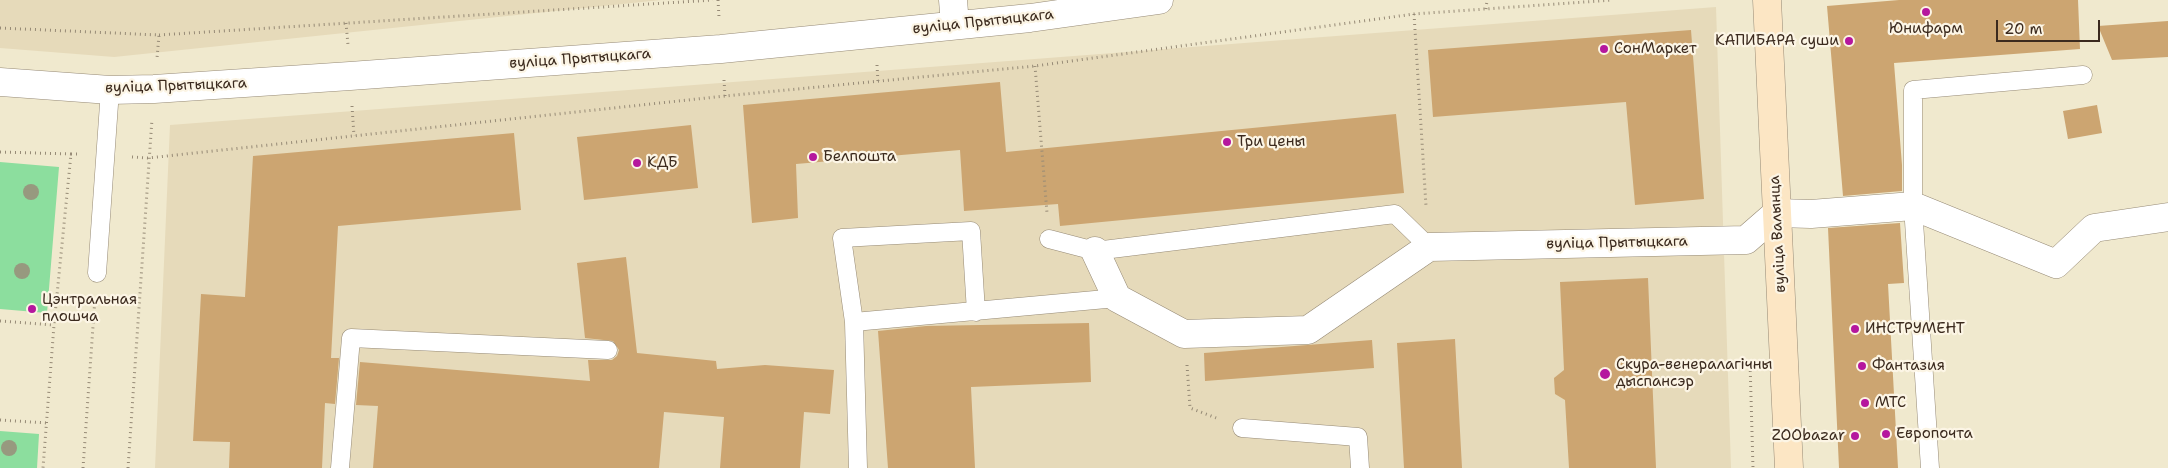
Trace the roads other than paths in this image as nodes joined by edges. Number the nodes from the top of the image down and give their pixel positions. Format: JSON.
{"nodes":[{"id":1,"x":1159,"y":0,"type":"edge"},
{"id":2,"x":1767,"y":0,"type":"edge"},
{"id":3,"x":954,"y":13,"type":"edge"},
{"id":4,"x":2083,"y":75,"type":"dead end"},
{"id":5,"x":0,"y":82,"type":"edge"},
{"id":6,"x":110,"y":90,"type":"junction"},
{"id":7,"x":1913,"y":206,"type":"junction"},
{"id":8,"x":1777,"y":213,"type":"junction"},
{"id":9,"x":2168,"y":217,"type":"edge"},
{"id":10,"x":1049,"y":239,"type":"road end"},
{"id":11,"x":1429,"y":247,"type":"junction"},
{"id":12,"x":1095,"y":251,"type":"junction"},
{"id":13,"x":97,"y":273,"type":"road end"},
{"id":14,"x":1117,"y":298,"type":"junction"},
{"id":15,"x":976,"y":312,"type":"junction"},
{"id":16,"x":854,"y":322,"type":"junction"},
{"id":17,"x":608,"y":350,"type":"dead end"},
{"id":18,"x":1242,"y":428,"type":"road end"},
{"id":19,"x":340,"y":468,"type":"edge"},
{"id":20,"x":858,"y":468,"type":"edge"},
{"id":21,"x":1360,"y":468,"type":"edge"},
{"id":22,"x":1788,"y":468,"type":"edge"},
{"id":23,"x":1930,"y":468,"type":"edge"}],
"edges":[{"from":1,"to":3,"type":"street","name":"вуліца Прытыцкага"},
{"from":2,"to":8,"type":"street","name":"вуліца Валынца"},
{"from":3,"to":6,"type":"street","name":"вуліца Прытыцкага"},
{"from":4,"to":7,"type":"lane"},
{"from":5,"to":6,"type":"street","name":"вуліца Прытыцкага"},
{"from":6,"to":13,"type":"lane"},
{"from":7,"to":8,"type":"street"},
{"from":7,"to":9,"type":"street"},
{"from":7,"to":23,"type":"lane"},
{"from":8,"to":11,"type":"street","name":"вуліца Прытыцкага"},
{"from":8,"to":22,"type":"street","name":"вуліца Валынца"},
{"from":10,"to":12,"type":"lane"},
{"from":11,"to":12,"type":"lane"},
{"from":11,"to":14,"type":"street"},
{"from":12,"to":14,"type":"street"},
{"from":14,"to":15,"type":"lane"},
{"from":15,"to":16,"type":"lane"},
{"from":15,"to":16,"type":"lane"},
{"from":16,"to":20,"type":"lane"},
{"from":17,"to":19,"type":"lane"},
{"from":18,"to":21,"type":"lane"}]}
